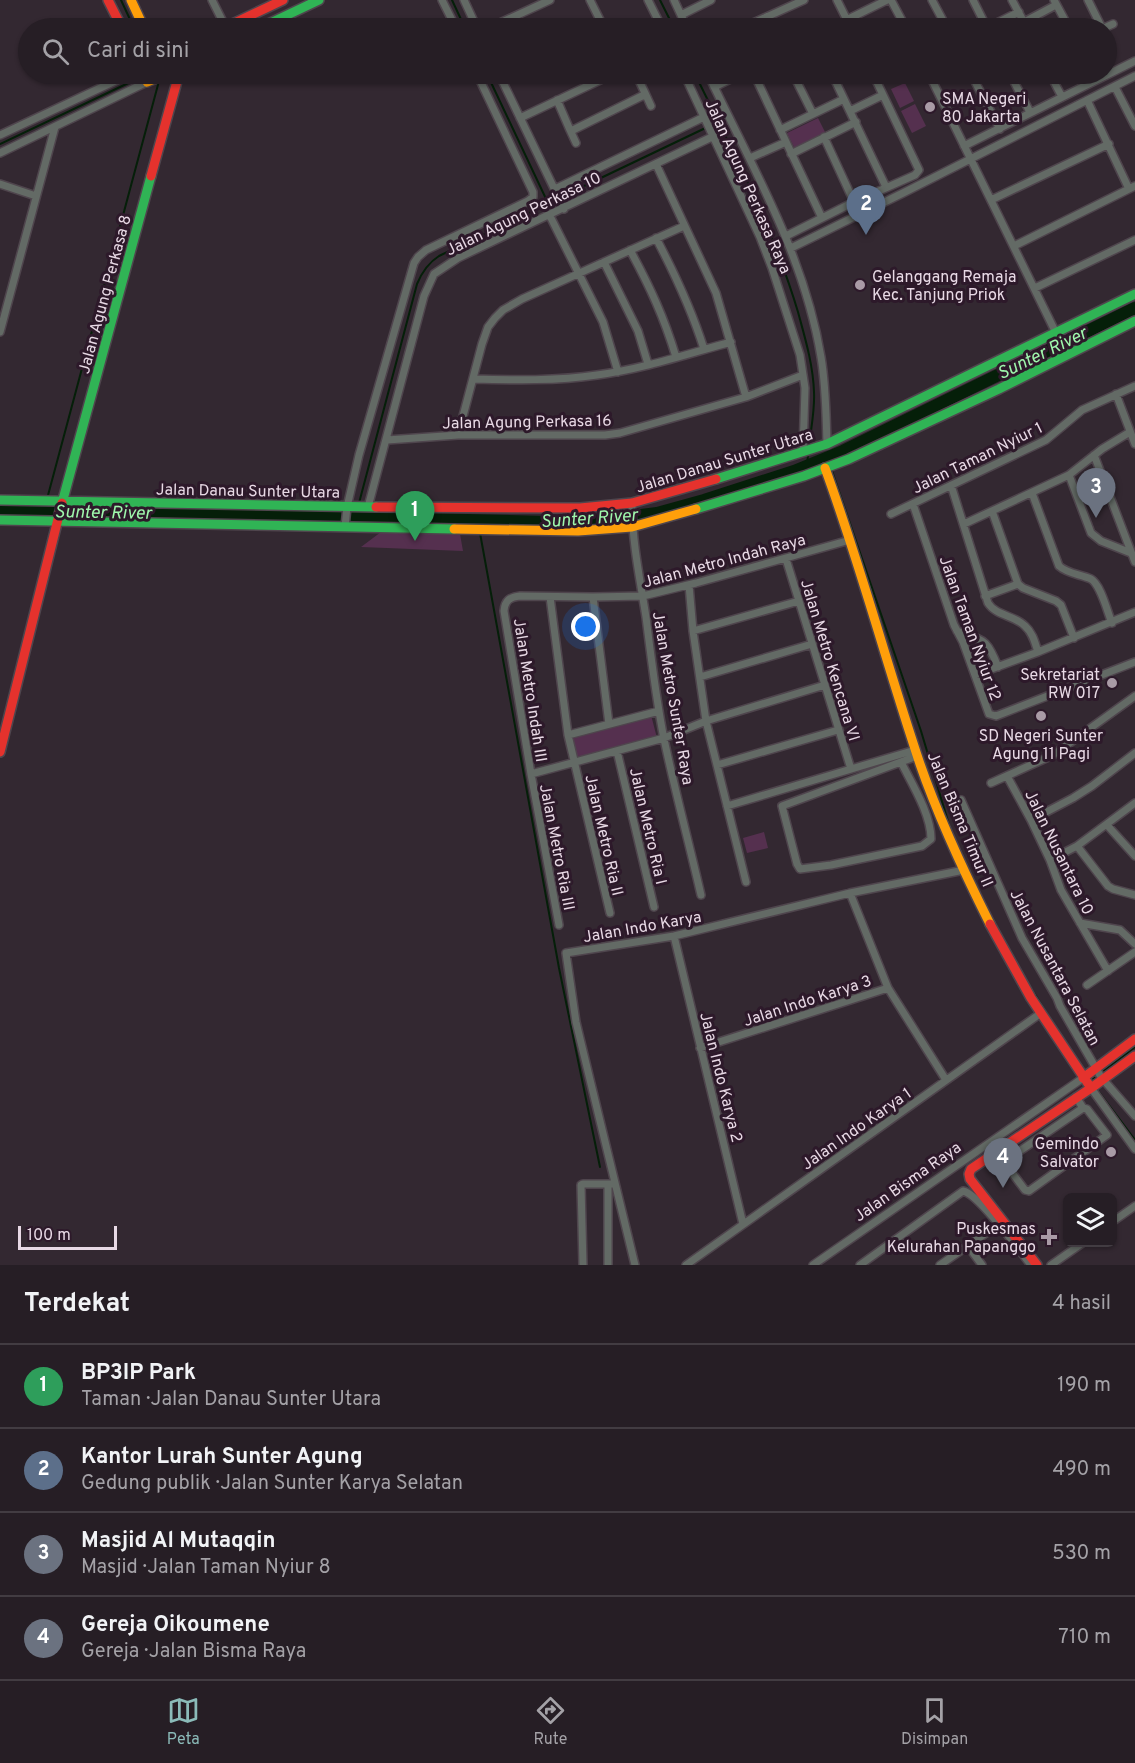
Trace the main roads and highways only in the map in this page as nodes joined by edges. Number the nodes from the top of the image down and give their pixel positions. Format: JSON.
{"nodes":[{"id":1,"x":108,"y":0,"type":"edge"},
{"id":2,"x":131,"y":0,"type":"edge"},
{"id":3,"x":283,"y":0,"type":"edge"},
{"id":4,"x":319,"y":0,"type":"edge"},
{"id":5,"x":117,"y":18,"type":"edge"},
{"id":6,"x":139,"y":18,"type":"edge"},
{"id":7,"x":246,"y":18,"type":"edge"},
{"id":8,"x":281,"y":18,"type":"edge"},
{"id":9,"x":176,"y":84,"type":"edge"},
{"id":10,"x":1135,"y":294,"type":"edge"},
{"id":11,"x":1135,"y":321,"type":"edge"},
{"id":12,"x":827,"y":468,"type":"junction"},
{"id":13,"x":0,"y":500,"type":"edge"},
{"id":14,"x":61,"y":502,"type":"junction"},
{"id":15,"x":0,"y":520,"type":"edge"},
{"id":16,"x":58,"y":520,"type":"junction"},
{"id":17,"x":0,"y":752,"type":"edge"},
{"id":18,"x":1135,"y":1039,"type":"edge"},
{"id":19,"x":1135,"y":1056,"type":"edge"},
{"id":20,"x":1097,"y":1078,"type":"junction"},
{"id":21,"x":1036,"y":1265,"type":"edge"}],
"edges":[{"from":1,"to":5,"type":"main road"},
{"from":2,"to":6,"type":"main road"},
{"from":3,"to":7,"type":"main road"},
{"from":4,"to":8,"type":"main road"},
{"from":9,"to":14,"type":"main road","name":"Jalan Agung Perkasa 8"},
{"from":10,"to":14,"type":"main road","name":"Jalan Danau Sunter Utara"},
{"from":11,"to":12,"type":"main road"},
{"from":12,"to":16,"type":"main road"},
{"from":12,"to":20,"type":"main road","name":"Jalan Bisma Timur II"},
{"from":13,"to":14,"type":"main road","name":"Jalan Danau Sunter Utara"},
{"from":14,"to":16,"type":"main road","name":"Jalan Agung Perkasa 8"},
{"from":15,"to":16,"type":"main road"},
{"from":16,"to":17,"type":"main road","name":"Jalan Agung Perkasa 8"},
{"from":18,"to":20,"type":"main road","name":"Jalan Bisma Raya"},
{"from":19,"to":20,"type":"main road","name":"Jalan Bisma Raya"},
{"from":20,"to":21,"type":"main road","name":"Jalan Bisma Raya"}]}
